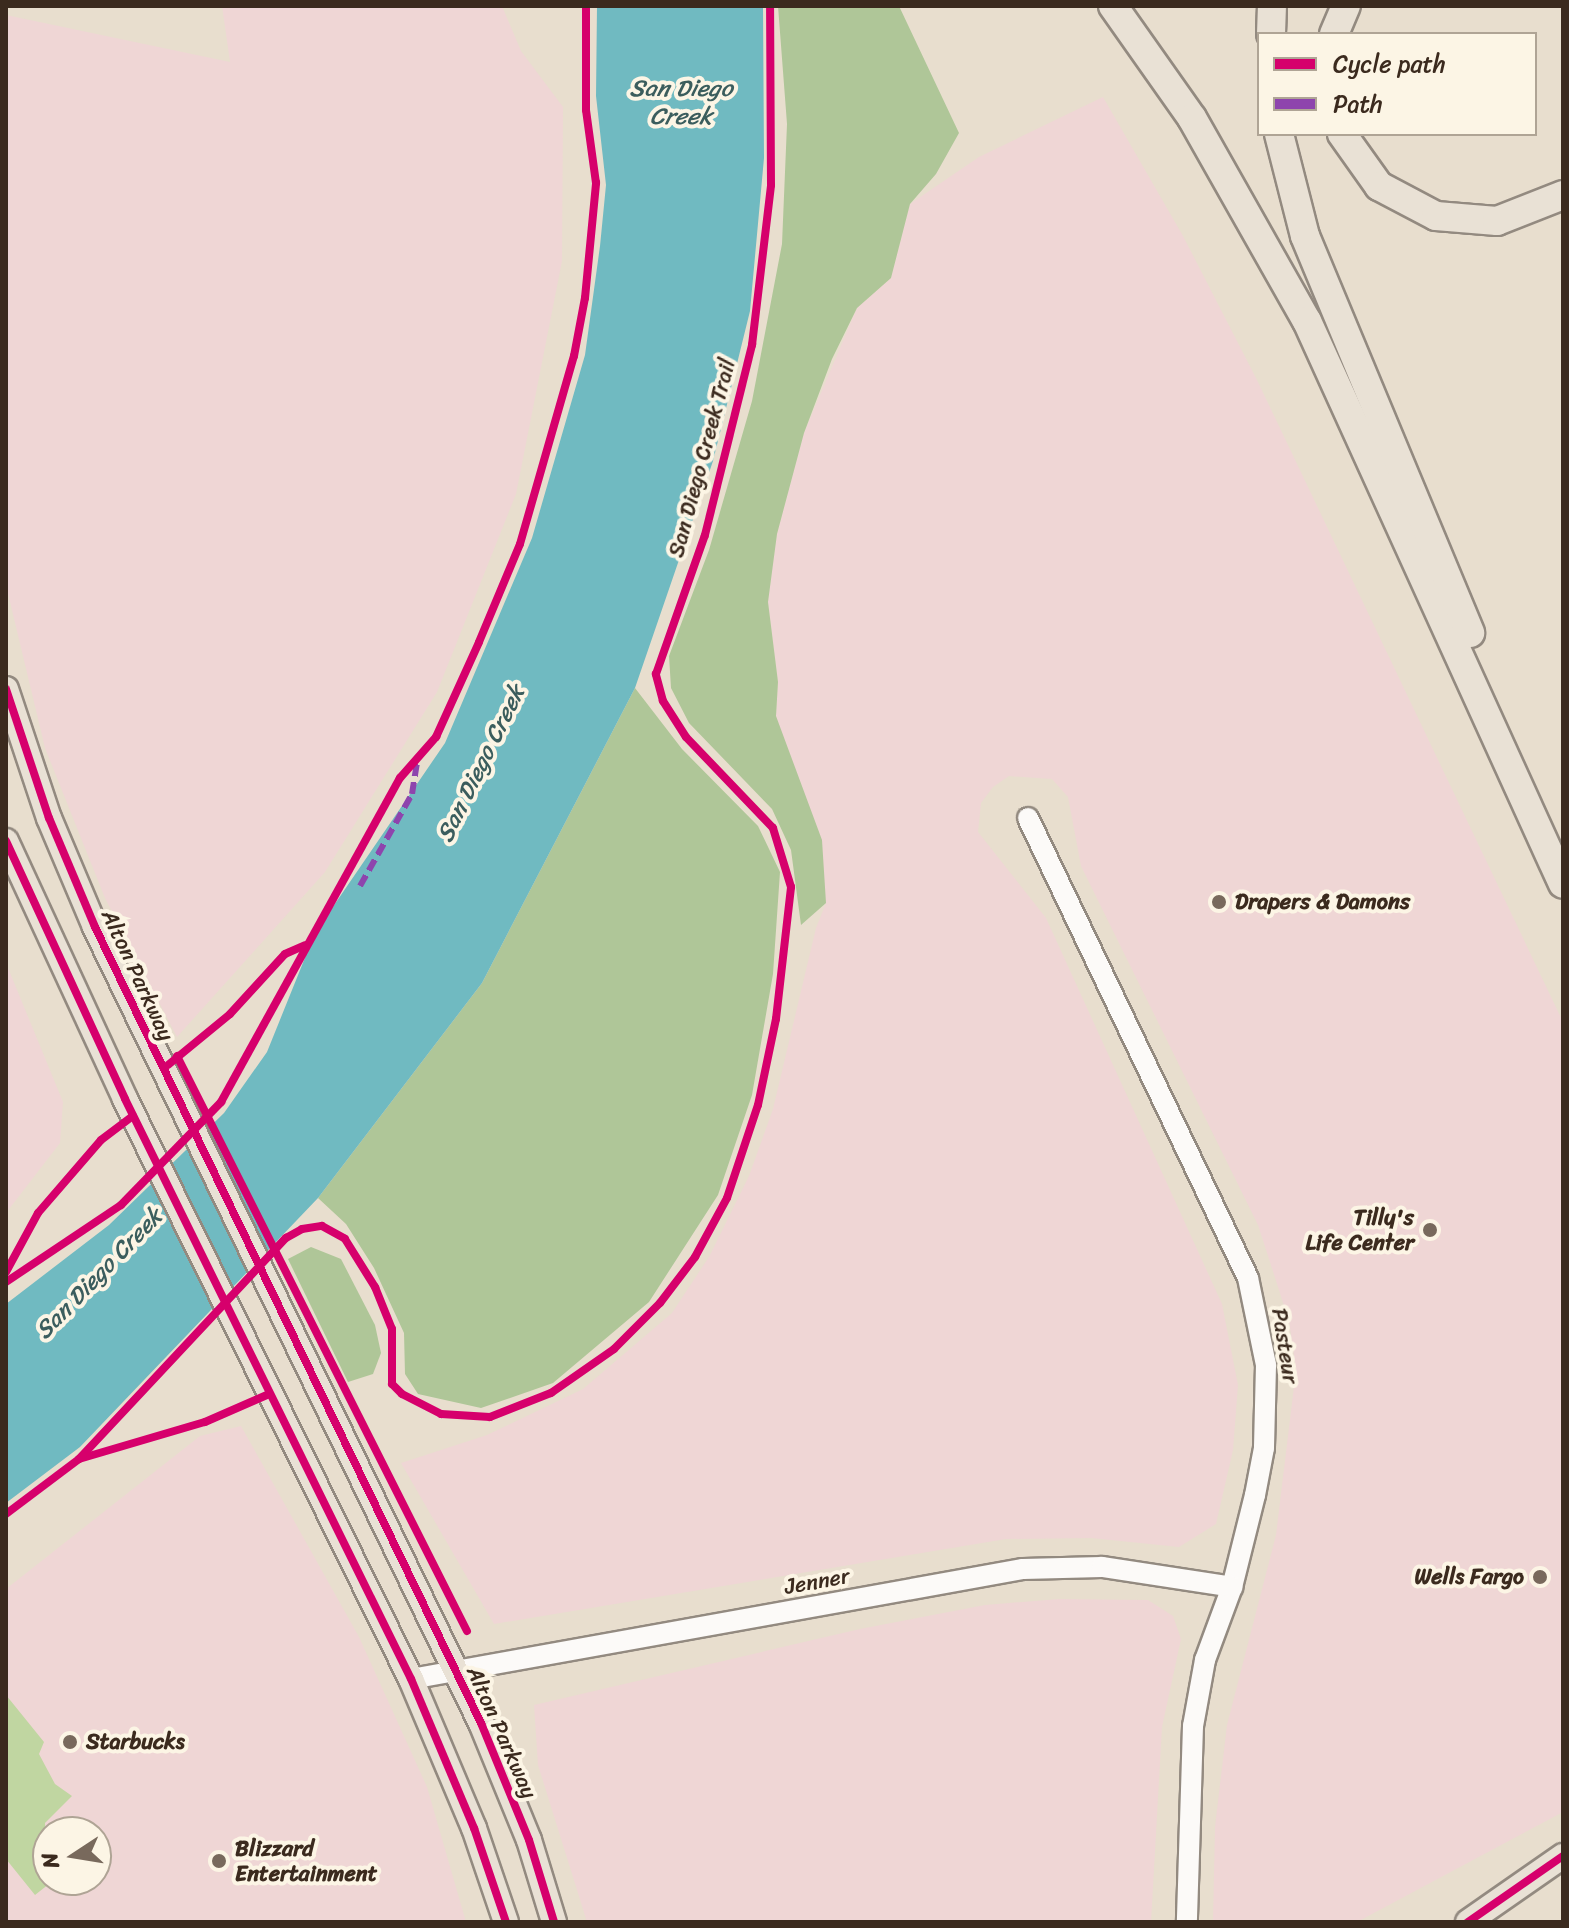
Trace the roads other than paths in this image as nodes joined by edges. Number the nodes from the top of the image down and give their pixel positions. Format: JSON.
{"nodes":[{"id":1,"x":1113,"y":6,"type":"edge"},
{"id":2,"x":1272,"y":6,"type":"edge"},
{"id":3,"x":1346,"y":6,"type":"edge"},
{"id":4,"x":1271,"y":32,"type":"edge"},
{"id":5,"x":1335,"y":32,"type":"edge"},
{"id":6,"x":1280,"y":136,"type":"edge"},
{"id":7,"x":1343,"y":136,"type":"edge"},
{"id":8,"x":1563,"y":195,"type":"edge"},
{"id":9,"x":6,"y":689,"type":"edge"},
{"id":10,"x":1028,"y":818,"type":"dead end"},
{"id":11,"x":6,"y":841,"type":"edge"},
{"id":12,"x":1563,"y":860,"type":"edge"},
{"id":13,"x":1563,"y":884,"type":"edge"},
{"id":14,"x":1232,"y":1587,"type":"junction"},
{"id":15,"x":455,"y":1670,"type":"junction"},
{"id":16,"x":411,"y":1679,"type":"junction"},
{"id":17,"x":1563,"y":1856,"type":"edge"},
{"id":18,"x":506,"y":1922,"type":"edge"},
{"id":19,"x":554,"y":1922,"type":"edge"},
{"id":20,"x":1187,"y":1922,"type":"edge"},
{"id":21,"x":1468,"y":1922,"type":"edge"}],
"edges":[{"from":1,"to":13,"type":"highway"},
{"from":2,"to":4,"type":"highway"},
{"from":3,"to":5,"type":"highway"},
{"from":6,"to":12,"type":"highway"},
{"from":7,"to":8,"type":"highway"},
{"from":9,"to":15,"type":"main road","name":"Alton Parkway"},
{"from":10,"to":14,"type":"street","name":"Pasteur"},
{"from":11,"to":16,"type":"main road"},
{"from":14,"to":15,"type":"street","name":"Jenner"},
{"from":14,"to":20,"type":"street","name":"Pasteur"},
{"from":15,"to":16,"type":"street","name":"Jenner"},
{"from":15,"to":19,"type":"main road","name":"Alton Parkway"},
{"from":16,"to":18,"type":"main road"},
{"from":17,"to":21,"type":"main road"}]}
